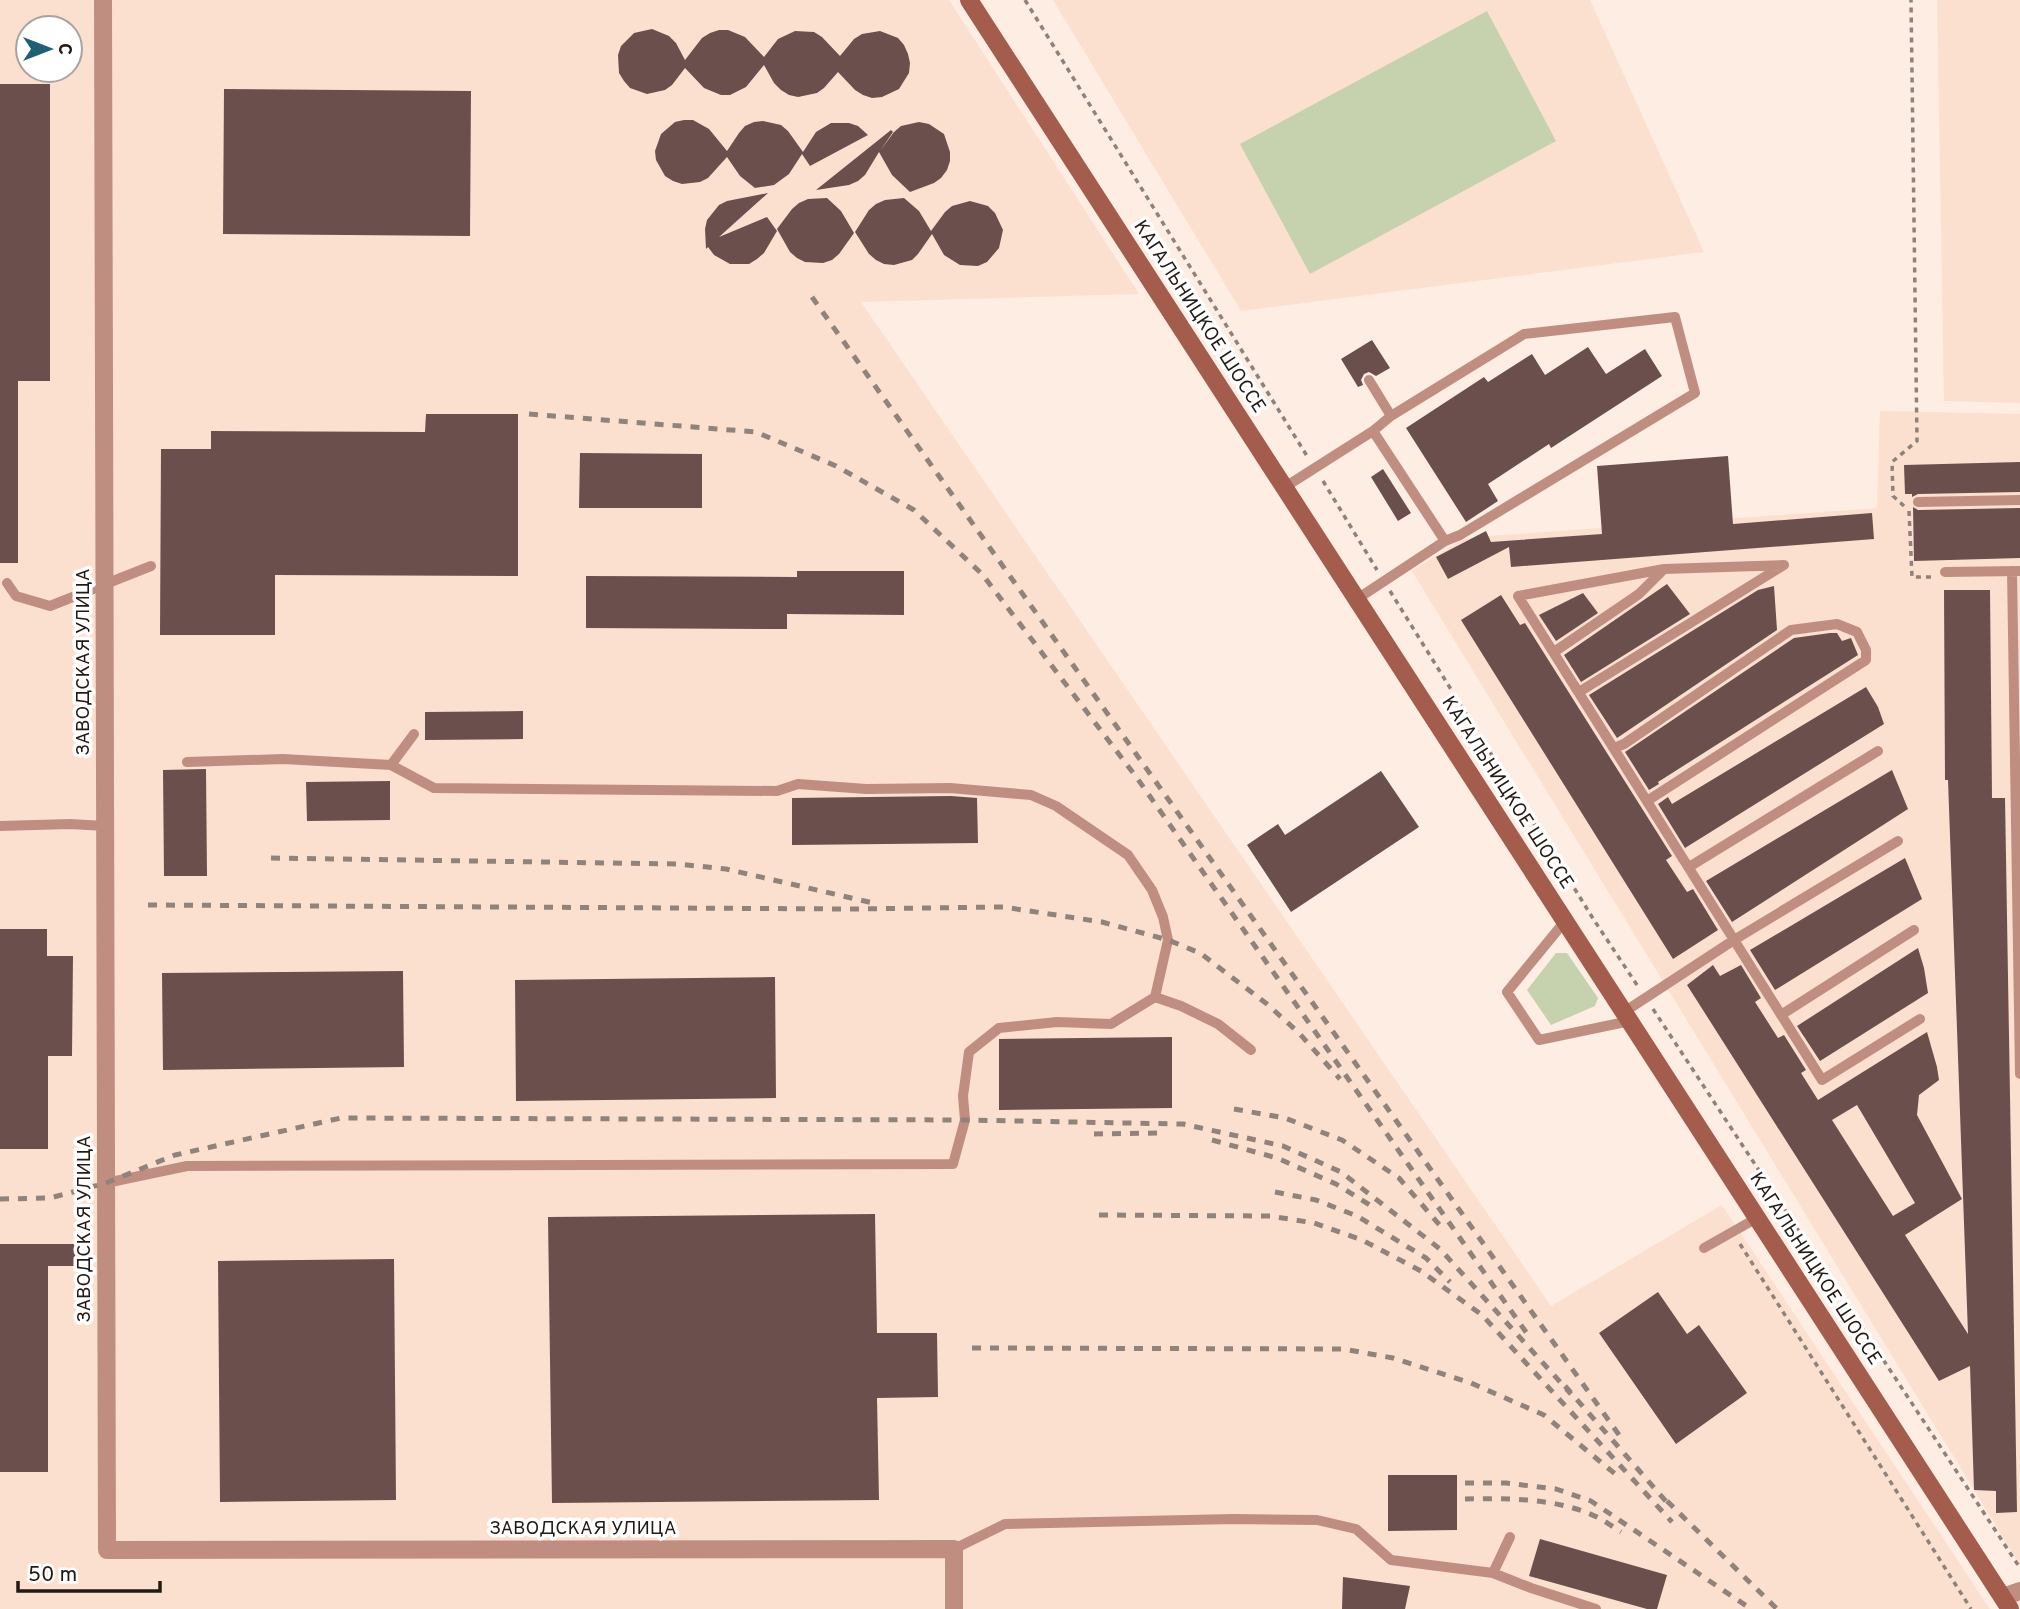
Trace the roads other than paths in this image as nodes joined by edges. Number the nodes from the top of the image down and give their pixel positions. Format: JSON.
{"nodes":[{"id":1,"x":103,"y":0,"type":"edge"},
{"id":2,"x":969,"y":0,"type":"edge"},
{"id":3,"x":1369,"y":380,"type":"dead end"},
{"id":4,"x":1391,"y":415,"type":"junction"},
{"id":5,"x":1373,"y":431,"type":"junction"},
{"id":6,"x":1284,"y":487,"type":"junction"},
{"id":7,"x":2020,"y":500,"type":"edge"},
{"id":8,"x":1918,"y":502,"type":"dead end"},
{"id":9,"x":1445,"y":541,"type":"junction"},
{"id":10,"x":150,"y":566,"type":"dead end"},
{"id":11,"x":1664,"y":569,"type":"junction"},
{"id":12,"x":2016,"y":571,"type":"edge"},
{"id":13,"x":1945,"y":572,"type":"road end"},
{"id":14,"x":7,"y":583,"type":"dead end"},
{"id":15,"x":105,"y":583,"type":"junction"},
{"id":16,"x":1357,"y":600,"type":"junction"},
{"id":17,"x":1554,"y":652,"type":"junction"},
{"id":18,"x":1579,"y":692,"type":"junction"},
{"id":19,"x":414,"y":734,"type":"dead end"},
{"id":20,"x":1614,"y":748,"type":"junction"},
{"id":21,"x":1878,"y":751,"type":"dead end"},
{"id":22,"x":187,"y":762,"type":"dead end"},
{"id":23,"x":391,"y":765,"type":"junction"},
{"id":24,"x":1647,"y":801,"type":"junction"},
{"id":25,"x":0,"y":826,"type":"edge"},
{"id":26,"x":105,"y":826,"type":"junction"},
{"id":27,"x":1898,"y":841,"type":"dead end"},
{"id":28,"x":1689,"y":867,"type":"junction"},
{"id":29,"x":1565,"y":921,"type":"junction"},
{"id":30,"x":1914,"y":930,"type":"dead end"},
{"id":31,"x":1734,"y":940,"type":"junction"},
{"id":32,"x":1155,"y":997,"type":"junction"},
{"id":33,"x":1781,"y":1015,"type":"junction"},
{"id":34,"x":1627,"y":1017,"type":"junction"},
{"id":35,"x":1920,"y":1019,"type":"dead end"},
{"id":36,"x":1251,"y":1050,"type":"dead end"},
{"id":37,"x":2020,"y":1074,"type":"edge"},
{"id":38,"x":106,"y":1183,"type":"junction"},
{"id":39,"x":1757,"y":1218,"type":"junction"},
{"id":40,"x":1704,"y":1248,"type":"dead end"},
{"id":41,"x":1510,"y":1537,"type":"dead end"},
{"id":42,"x":954,"y":1549,"type":"junction"},
{"id":43,"x":1493,"y":1573,"type":"junction"},
{"id":44,"x":2011,"y":1599,"type":"edge"},
{"id":45,"x":1584,"y":1607,"type":"edge"},
{"id":46,"x":954,"y":1609,"type":"edge"},
{"id":47,"x":1596,"y":1609,"type":"edge"}],
"edges":[{"from":1,"to":15,"type":"street","name":"ЗАВОДСКАЯ УЛИЦА"},
{"from":2,"to":6,"type":"main road","name":"КАГАЛЬНИЦКОЕ ШОССЕ"},
{"from":3,"to":4,"type":"lane"},
{"from":4,"to":5,"type":"lane"},
{"from":4,"to":9,"type":"lane"},
{"from":5,"to":6,"type":"lane"},
{"from":5,"to":9,"type":"lane"},
{"from":6,"to":16,"type":"main road","name":"КАГАЛЬНИЦКОЕ ШОССЕ"},
{"from":7,"to":8,"type":"lane"},
{"from":9,"to":16,"type":"lane"},
{"from":10,"to":15,"type":"lane"},
{"from":11,"to":17,"type":"lane"},
{"from":11,"to":17,"type":"lane"},
{"from":11,"to":18,"type":"lane"},
{"from":12,"to":13,"type":"lane"},
{"from":12,"to":37,"type":"lane"},
{"from":14,"to":15,"type":"lane"},
{"from":15,"to":26,"type":"street","name":"ЗАВОДСКАЯ УЛИЦА"},
{"from":16,"to":29,"type":"main road","name":"КАГАЛЬНИЦКОЕ ШОССЕ"},
{"from":17,"to":18,"type":"lane"},
{"from":18,"to":20,"type":"lane"},
{"from":19,"to":23,"type":"lane"},
{"from":20,"to":24,"type":"lane"},
{"from":20,"to":24,"type":"lane"},
{"from":21,"to":28,"type":"lane"},
{"from":22,"to":23,"type":"lane"},
{"from":23,"to":32,"type":"lane"},
{"from":24,"to":28,"type":"lane"},
{"from":25,"to":26,"type":"lane"},
{"from":26,"to":38,"type":"street","name":"ЗАВОДСКАЯ УЛИЦА"},
{"from":27,"to":31,"type":"lane"},
{"from":28,"to":31,"type":"lane"},
{"from":29,"to":34,"type":"main road","name":"КАГАЛЬНИЦКОЕ ШОССЕ"},
{"from":29,"to":34,"type":"lane"},
{"from":30,"to":33,"type":"lane"},
{"from":31,"to":33,"type":"lane"},
{"from":31,"to":34,"type":"lane"},
{"from":32,"to":36,"type":"lane"},
{"from":32,"to":38,"type":"lane"},
{"from":33,"to":35,"type":"lane"},
{"from":34,"to":39,"type":"main road","name":"КАГАЛЬНИЦКОЕ ШОССЕ"},
{"from":38,"to":42,"type":"street","name":"ЗАВОДСКАЯ УЛИЦА"},
{"from":39,"to":40,"type":"lane"},
{"from":39,"to":44,"type":"main road","name":"КАГАЛЬНИЦКОЕ ШОССЕ"},
{"from":41,"to":43,"type":"lane"},
{"from":42,"to":43,"type":"lane"},
{"from":42,"to":46,"type":"street"},
{"from":43,"to":45,"type":"lane"},
{"from":45,"to":47,"type":"lane"}]}
